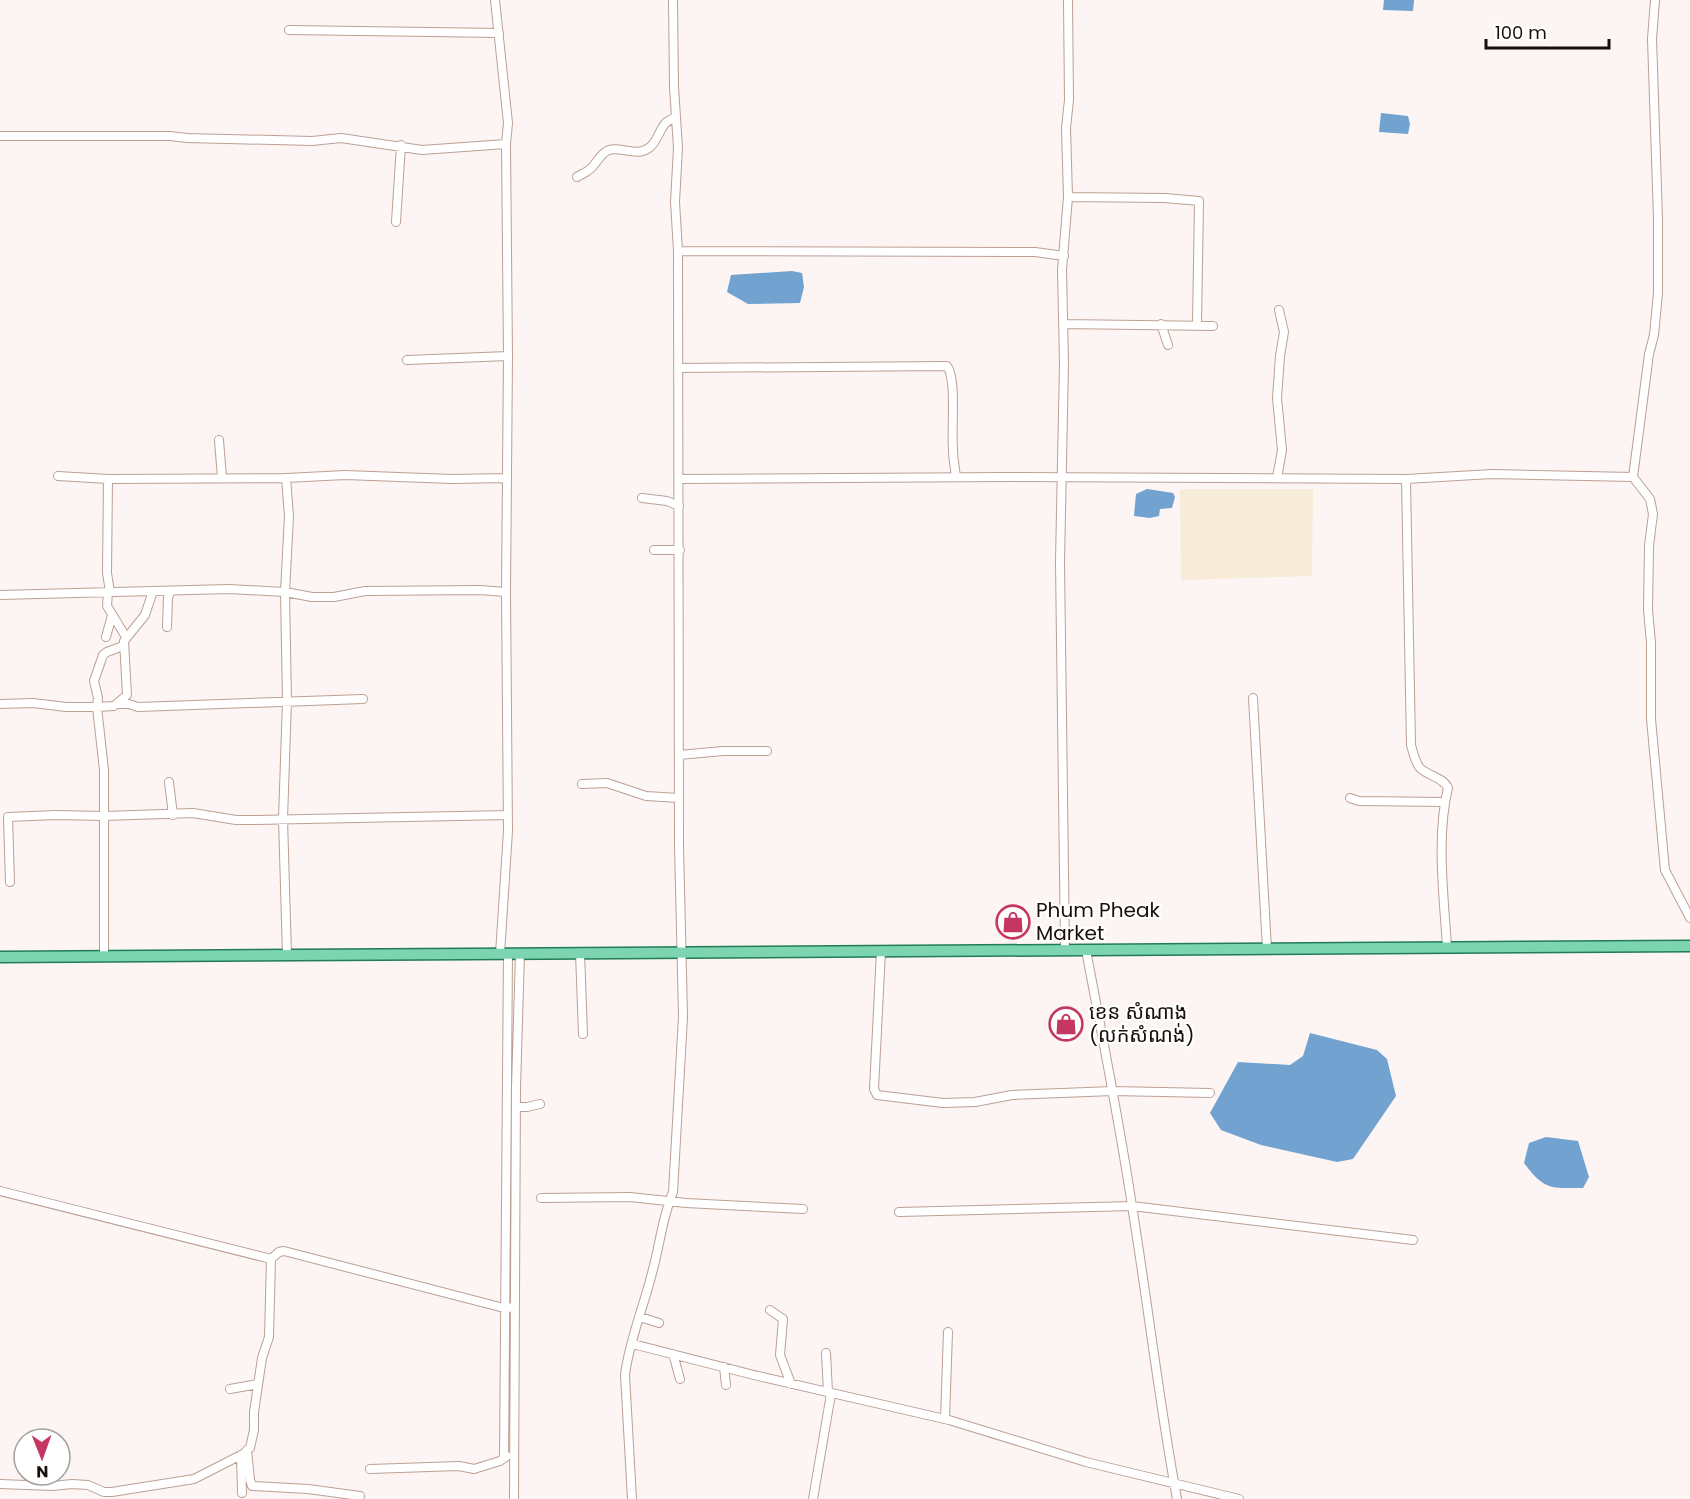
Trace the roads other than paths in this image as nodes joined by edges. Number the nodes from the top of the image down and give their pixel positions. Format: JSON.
{"nodes":[{"id":1,"x":495,"y":0,"type":"edge"},
{"id":2,"x":673,"y":0,"type":"edge"},
{"id":3,"x":1068,"y":0,"type":"edge"},
{"id":4,"x":1655,"y":0,"type":"edge"},
{"id":5,"x":289,"y":30,"type":"dead end"},
{"id":6,"x":499,"y":33,"type":"junction"},
{"id":7,"x":676,"y":118,"type":"junction"},
{"id":8,"x":0,"y":136,"type":"edge"},
{"id":9,"x":506,"y":144,"type":"junction"},
{"id":10,"x":400,"y":145,"type":"junction"},
{"id":11,"x":577,"y":177,"type":"dead end"},
{"id":12,"x":1068,"y":197,"type":"junction"},
{"id":13,"x":396,"y":222,"type":"dead end"},
{"id":14,"x":678,"y":251,"type":"junction"},
{"id":15,"x":1064,"y":256,"type":"junction"},
{"id":16,"x":1279,"y":310,"type":"dead end"},
{"id":17,"x":1063,"y":324,"type":"junction"},
{"id":18,"x":1161,"y":324,"type":"junction"},
{"id":19,"x":1197,"y":326,"type":"junction"},
{"id":20,"x":1213,"y":326,"type":"dead end"},
{"id":21,"x":1168,"y":345,"type":"dead end"},
{"id":22,"x":508,"y":356,"type":"junction"},
{"id":23,"x":407,"y":360,"type":"dead end"},
{"id":24,"x":678,"y":368,"type":"junction"},
{"id":25,"x":219,"y":440,"type":"dead end"},
{"id":26,"x":58,"y":476,"type":"dead end"},
{"id":27,"x":956,"y":477,"type":"junction"},
{"id":28,"x":1062,"y":477,"type":"junction"},
{"id":29,"x":1633,"y":477,"type":"junction"},
{"id":30,"x":222,"y":478,"type":"junction"},
{"id":31,"x":286,"y":478,"type":"junction"},
{"id":32,"x":507,"y":478,"type":"junction"},
{"id":33,"x":1277,"y":478,"type":"junction"},
{"id":34,"x":108,"y":479,"type":"junction"},
{"id":35,"x":679,"y":479,"type":"junction"},
{"id":36,"x":1406,"y":479,"type":"junction"},
{"id":37,"x":642,"y":498,"type":"dead end"},
{"id":38,"x":679,"y":506,"type":"junction"},
{"id":39,"x":654,"y":550,"type":"dead end"},
{"id":40,"x":680,"y":550,"type":"junction"},
{"id":41,"x":153,"y":591,"type":"junction"},
{"id":42,"x":171,"y":591,"type":"junction"},
{"id":43,"x":109,"y":592,"type":"junction"},
{"id":44,"x":285,"y":592,"type":"junction"},
{"id":45,"x":506,"y":592,"type":"junction"},
{"id":46,"x":0,"y":595,"type":"edge"},
{"id":47,"x":112,"y":615,"type":"junction"},
{"id":48,"x":166,"y":627,"type":"dead end"},
{"id":49,"x":106,"y":637,"type":"dead end"},
{"id":50,"x":125,"y":642,"type":"junction"},
{"id":51,"x":363,"y":699,"type":"dead end"},
{"id":52,"x":1252,"y":699,"type":"dead end"},
{"id":53,"x":287,"y":701,"type":"junction"},
{"id":54,"x":0,"y":704,"type":"edge"},
{"id":55,"x":118,"y":704,"type":"junction"},
{"id":56,"x":97,"y":707,"type":"junction"},
{"id":57,"x":767,"y":751,"type":"dead end"},
{"id":58,"x":679,"y":755,"type":"junction"},
{"id":59,"x":169,"y":782,"type":"dead end"},
{"id":60,"x":582,"y":784,"type":"dead end"},
{"id":61,"x":679,"y":798,"type":"junction"},
{"id":62,"x":1350,"y":798,"type":"dead end"},
{"id":63,"x":1445,"y":802,"type":"junction"},
{"id":64,"x":173,"y":815,"type":"junction"},
{"id":65,"x":508,"y":815,"type":"junction"},
{"id":66,"x":104,"y":816,"type":"junction"},
{"id":67,"x":4,"y":817,"type":"edge"},
{"id":68,"x":284,"y":819,"type":"junction"},
{"id":69,"x":10,"y":882,"type":"dead end"},
{"id":70,"x":1690,"y":918,"type":"edge"},
{"id":71,"x":1690,"y":946,"type":"edge"},
{"id":72,"x":1447,"y":947,"type":"junction"},
{"id":73,"x":1267,"y":948,"type":"junction"},
{"id":74,"x":1065,"y":950,"type":"junction"},
{"id":75,"x":1086,"y":950,"type":"junction"},
{"id":76,"x":881,"y":951,"type":"junction"},
{"id":77,"x":504,"y":953,"type":"junction"},
{"id":78,"x":580,"y":953,"type":"junction"},
{"id":79,"x":681,"y":953,"type":"junction"},
{"id":80,"x":520,"y":954,"type":"junction"},
{"id":81,"x":287,"y":955,"type":"junction"},
{"id":82,"x":104,"y":956,"type":"junction"},
{"id":83,"x":0,"y":957,"type":"edge"},
{"id":84,"x":583,"y":1034,"type":"dead end"},
{"id":85,"x":1113,"y":1091,"type":"junction"},
{"id":86,"x":1210,"y":1093,"type":"dead end"},
{"id":87,"x":540,"y":1104,"type":"dead end"},
{"id":88,"x":516,"y":1107,"type":"junction"},
{"id":89,"x":0,"y":1191,"type":"edge"},
{"id":90,"x":541,"y":1198,"type":"dead end"},
{"id":91,"x":669,"y":1201,"type":"junction"},
{"id":92,"x":1132,"y":1206,"type":"junction"},
{"id":93,"x":803,"y":1209,"type":"dead end"},
{"id":94,"x":899,"y":1212,"type":"dead end"},
{"id":95,"x":1413,"y":1240,"type":"dead end"},
{"id":96,"x":271,"y":1259,"type":"junction"},
{"id":97,"x":509,"y":1308,"type":"junction"},
{"id":98,"x":770,"y":1310,"type":"dead end"},
{"id":99,"x":640,"y":1317,"type":"junction"},
{"id":100,"x":659,"y":1323,"type":"dead end"},
{"id":101,"x":948,"y":1332,"type":"dead end"},
{"id":102,"x":633,"y":1344,"type":"junction"},
{"id":103,"x":673,"y":1353,"type":"junction"},
{"id":104,"x":826,"y":1353,"type":"dead end"},
{"id":105,"x":724,"y":1367,"type":"junction"},
{"id":106,"x":681,"y":1379,"type":"dead end"},
{"id":107,"x":258,"y":1384,"type":"junction"},
{"id":108,"x":791,"y":1384,"type":"junction"},
{"id":109,"x":726,"y":1385,"type":"dead end"},
{"id":110,"x":230,"y":1389,"type":"dead end"},
{"id":111,"x":830,"y":1394,"type":"junction"},
{"id":112,"x":945,"y":1419,"type":"junction"},
{"id":113,"x":244,"y":1453,"type":"junction"},
{"id":114,"x":509,"y":1456,"type":"junction"},
{"id":115,"x":370,"y":1469,"type":"dead end"},
{"id":116,"x":1174,"y":1483,"type":"junction"},
{"id":117,"x":0,"y":1484,"type":"edge"},
{"id":118,"x":242,"y":1493,"type":"dead end"},
{"id":119,"x":360,"y":1496,"type":"dead end"},
{"id":120,"x":514,"y":1499,"type":"edge"},
{"id":121,"x":632,"y":1499,"type":"edge"},
{"id":122,"x":813,"y":1499,"type":"edge"},
{"id":123,"x":1178,"y":1499,"type":"edge"},
{"id":124,"x":1239,"y":1499,"type":"edge"}],
"edges":[{"from":1,"to":6,"type":"street"},
{"from":2,"to":7,"type":"street"},
{"from":3,"to":12,"type":"street"},
{"from":4,"to":29,"type":"street"},
{"from":5,"to":6,"type":"street"},
{"from":6,"to":9,"type":"street"},
{"from":7,"to":11,"type":"street"},
{"from":7,"to":14,"type":"street"},
{"from":8,"to":10,"type":"street"},
{"from":9,"to":10,"type":"street"},
{"from":9,"to":22,"type":"street"},
{"from":10,"to":13,"type":"street"},
{"from":12,"to":15,"type":"street"},
{"from":12,"to":19,"type":"street"},
{"from":14,"to":15,"type":"street"},
{"from":14,"to":24,"type":"street"},
{"from":15,"to":17,"type":"street"},
{"from":16,"to":33,"type":"street"},
{"from":17,"to":18,"type":"street"},
{"from":17,"to":28,"type":"street"},
{"from":18,"to":19,"type":"street"},
{"from":18,"to":21,"type":"street"},
{"from":19,"to":20,"type":"street"},
{"from":22,"to":23,"type":"street"},
{"from":22,"to":32,"type":"street"},
{"from":24,"to":27,"type":"street"},
{"from":24,"to":35,"type":"street"},
{"from":25,"to":30,"type":"street"},
{"from":26,"to":34,"type":"street"},
{"from":27,"to":28,"type":"street"},
{"from":27,"to":35,"type":"street"},
{"from":28,"to":33,"type":"street"},
{"from":28,"to":74,"type":"street"},
{"from":29,"to":36,"type":"street"},
{"from":29,"to":70,"type":"street"},
{"from":30,"to":31,"type":"street"},
{"from":30,"to":34,"type":"street"},
{"from":31,"to":32,"type":"street"},
{"from":31,"to":44,"type":"street"},
{"from":32,"to":45,"type":"street"},
{"from":33,"to":36,"type":"street"},
{"from":34,"to":43,"type":"street"},
{"from":35,"to":38,"type":"street"},
{"from":36,"to":63,"type":"street"},
{"from":37,"to":38,"type":"street"},
{"from":38,"to":40,"type":"street"},
{"from":39,"to":40,"type":"street"},
{"from":40,"to":58,"type":"street"},
{"from":41,"to":42,"type":"street"},
{"from":41,"to":43,"type":"street"},
{"from":41,"to":50,"type":"street"},
{"from":42,"to":44,"type":"street"},
{"from":42,"to":48,"type":"street"},
{"from":43,"to":46,"type":"street"},
{"from":43,"to":47,"type":"street"},
{"from":44,"to":45,"type":"street"},
{"from":44,"to":53,"type":"street"},
{"from":45,"to":65,"type":"street"},
{"from":47,"to":49,"type":"street"},
{"from":47,"to":50,"type":"street"},
{"from":50,"to":55,"type":"street"},
{"from":50,"to":56,"type":"street"},
{"from":51,"to":53,"type":"street"},
{"from":52,"to":73,"type":"street"},
{"from":53,"to":55,"type":"street"},
{"from":53,"to":68,"type":"street"},
{"from":54,"to":56,"type":"street"},
{"from":55,"to":56,"type":"street"},
{"from":56,"to":66,"type":"street"},
{"from":57,"to":58,"type":"street"},
{"from":58,"to":61,"type":"street"},
{"from":59,"to":64,"type":"street"},
{"from":60,"to":61,"type":"street"},
{"from":61,"to":79,"type":"street"},
{"from":62,"to":63,"type":"street"},
{"from":63,"to":72,"type":"street"},
{"from":64,"to":66,"type":"street"},
{"from":64,"to":68,"type":"street"},
{"from":65,"to":68,"type":"street"},
{"from":65,"to":77,"type":"street"},
{"from":66,"to":67,"type":"street"},
{"from":66,"to":82,"type":"street"},
{"from":67,"to":69,"type":"street"},
{"from":68,"to":81,"type":"street"},
{"from":71,"to":72,"type":"main road"},
{"from":72,"to":73,"type":"main road"},
{"from":73,"to":75,"type":"main road"},
{"from":74,"to":75,"type":"main road"},
{"from":74,"to":76,"type":"main road"},
{"from":75,"to":85,"type":"street"},
{"from":76,"to":79,"type":"main road"},
{"from":76,"to":85,"type":"street"},
{"from":77,"to":80,"type":"main road"},
{"from":77,"to":81,"type":"main road"},
{"from":77,"to":97,"type":"street"},
{"from":78,"to":79,"type":"main road"},
{"from":78,"to":80,"type":"main road"},
{"from":78,"to":84,"type":"street"},
{"from":79,"to":91,"type":"street"},
{"from":80,"to":88,"type":"street"},
{"from":81,"to":82,"type":"main road"},
{"from":82,"to":83,"type":"main road"},
{"from":85,"to":86,"type":"street"},
{"from":85,"to":92,"type":"street"},
{"from":87,"to":88,"type":"street"},
{"from":88,"to":97,"type":"street"},
{"from":89,"to":96,"type":"street"},
{"from":90,"to":91,"type":"street"},
{"from":91,"to":93,"type":"street"},
{"from":91,"to":99,"type":"street"},
{"from":92,"to":94,"type":"street"},
{"from":92,"to":95,"type":"street"},
{"from":92,"to":116,"type":"street"},
{"from":96,"to":97,"type":"street"},
{"from":96,"to":107,"type":"street"},
{"from":97,"to":114,"type":"street"},
{"from":98,"to":108,"type":"street"},
{"from":99,"to":100,"type":"street"},
{"from":99,"to":102,"type":"street"},
{"from":101,"to":112,"type":"street"},
{"from":102,"to":103,"type":"street"},
{"from":102,"to":121,"type":"street"},
{"from":103,"to":105,"type":"street"},
{"from":103,"to":106,"type":"street"},
{"from":104,"to":111,"type":"street"},
{"from":105,"to":108,"type":"street"},
{"from":105,"to":109,"type":"street"},
{"from":107,"to":110,"type":"street"},
{"from":107,"to":113,"type":"street"},
{"from":108,"to":111,"type":"street"},
{"from":111,"to":112,"type":"street"},
{"from":111,"to":122,"type":"street"},
{"from":112,"to":116,"type":"street"},
{"from":113,"to":117,"type":"street"},
{"from":113,"to":118,"type":"street"},
{"from":113,"to":119,"type":"street"},
{"from":114,"to":115,"type":"street"},
{"from":114,"to":120,"type":"street"},
{"from":116,"to":123,"type":"street"},
{"from":116,"to":124,"type":"street"}]}
